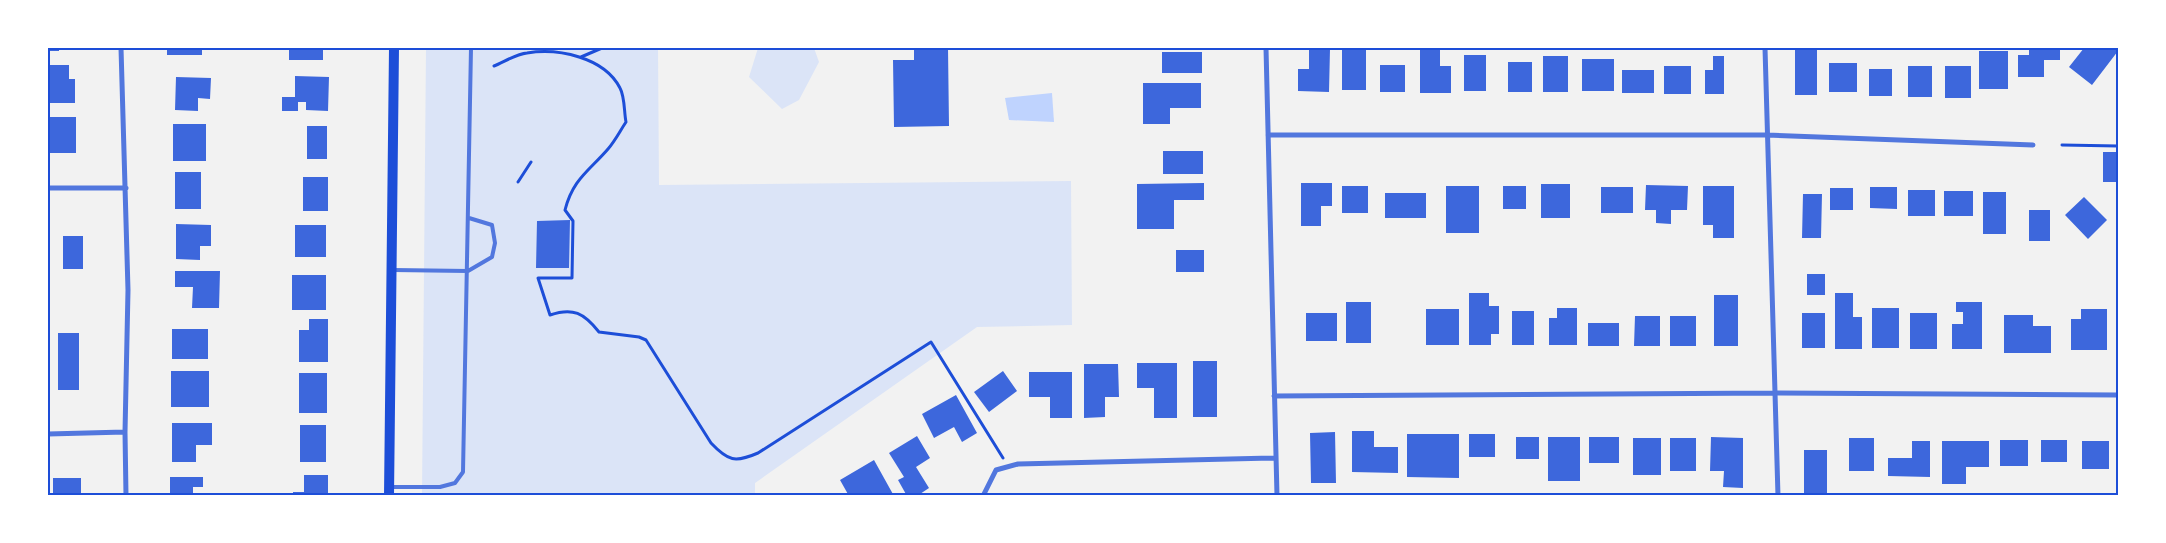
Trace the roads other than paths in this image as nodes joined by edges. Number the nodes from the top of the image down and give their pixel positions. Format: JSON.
{"nodes":[{"id":1,"x":120,"y":48,"type":"edge"},
{"id":2,"x":394,"y":48,"type":"edge"},
{"id":3,"x":471,"y":48,"type":"edge"},
{"id":4,"x":1266,"y":48,"type":"edge"},
{"id":5,"x":1765,"y":48,"type":"edge"},
{"id":6,"x":1268,"y":136,"type":"junction"},
{"id":7,"x":1767,"y":136,"type":"junction"},
{"id":8,"x":2033,"y":145,"type":"dead end"},
{"id":9,"x":48,"y":188,"type":"edge"},
{"id":10,"x":126,"y":188,"type":"junction"},
{"id":11,"x":468,"y":218,"type":"junction"},
{"id":12,"x":391,"y":270,"type":"junction"},
{"id":13,"x":468,"y":272,"type":"junction"},
{"id":14,"x":1775,"y":393,"type":"junction"},
{"id":15,"x":2118,"y":395,"type":"edge"},
{"id":16,"x":1274,"y":396,"type":"junction"},
{"id":17,"x":125,"y":432,"type":"junction"},
{"id":18,"x":48,"y":434,"type":"edge"},
{"id":19,"x":1276,"y":458,"type":"junction"},
{"id":20,"x":389,"y":491,"type":"edge"},
{"id":21,"x":126,"y":496,"type":"edge"},
{"id":22,"x":983,"y":496,"type":"edge"},
{"id":23,"x":1277,"y":496,"type":"edge"},
{"id":24,"x":1778,"y":496,"type":"edge"}],
"edges":[{"from":1,"to":10,"type":"street"},
{"from":2,"to":12,"type":"main road"},
{"from":3,"to":11,"type":"lane"},
{"from":4,"to":6,"type":"street"},
{"from":5,"to":7,"type":"street"},
{"from":6,"to":7,"type":"street"},
{"from":6,"to":16,"type":"street"},
{"from":7,"to":8,"type":"street"},
{"from":7,"to":14,"type":"street"},
{"from":9,"to":10,"type":"street"},
{"from":10,"to":17,"type":"street"},
{"from":11,"to":13,"type":"lane"},
{"from":11,"to":13,"type":"lane"},
{"from":12,"to":13,"type":"lane"},
{"from":12,"to":20,"type":"main road"},
{"from":13,"to":20,"type":"lane"},
{"from":14,"to":15,"type":"street"},
{"from":14,"to":16,"type":"street"},
{"from":14,"to":24,"type":"street"},
{"from":16,"to":19,"type":"street"},
{"from":17,"to":18,"type":"street"},
{"from":17,"to":21,"type":"street"},
{"from":19,"to":22,"type":"street"},
{"from":19,"to":23,"type":"street"}]}
